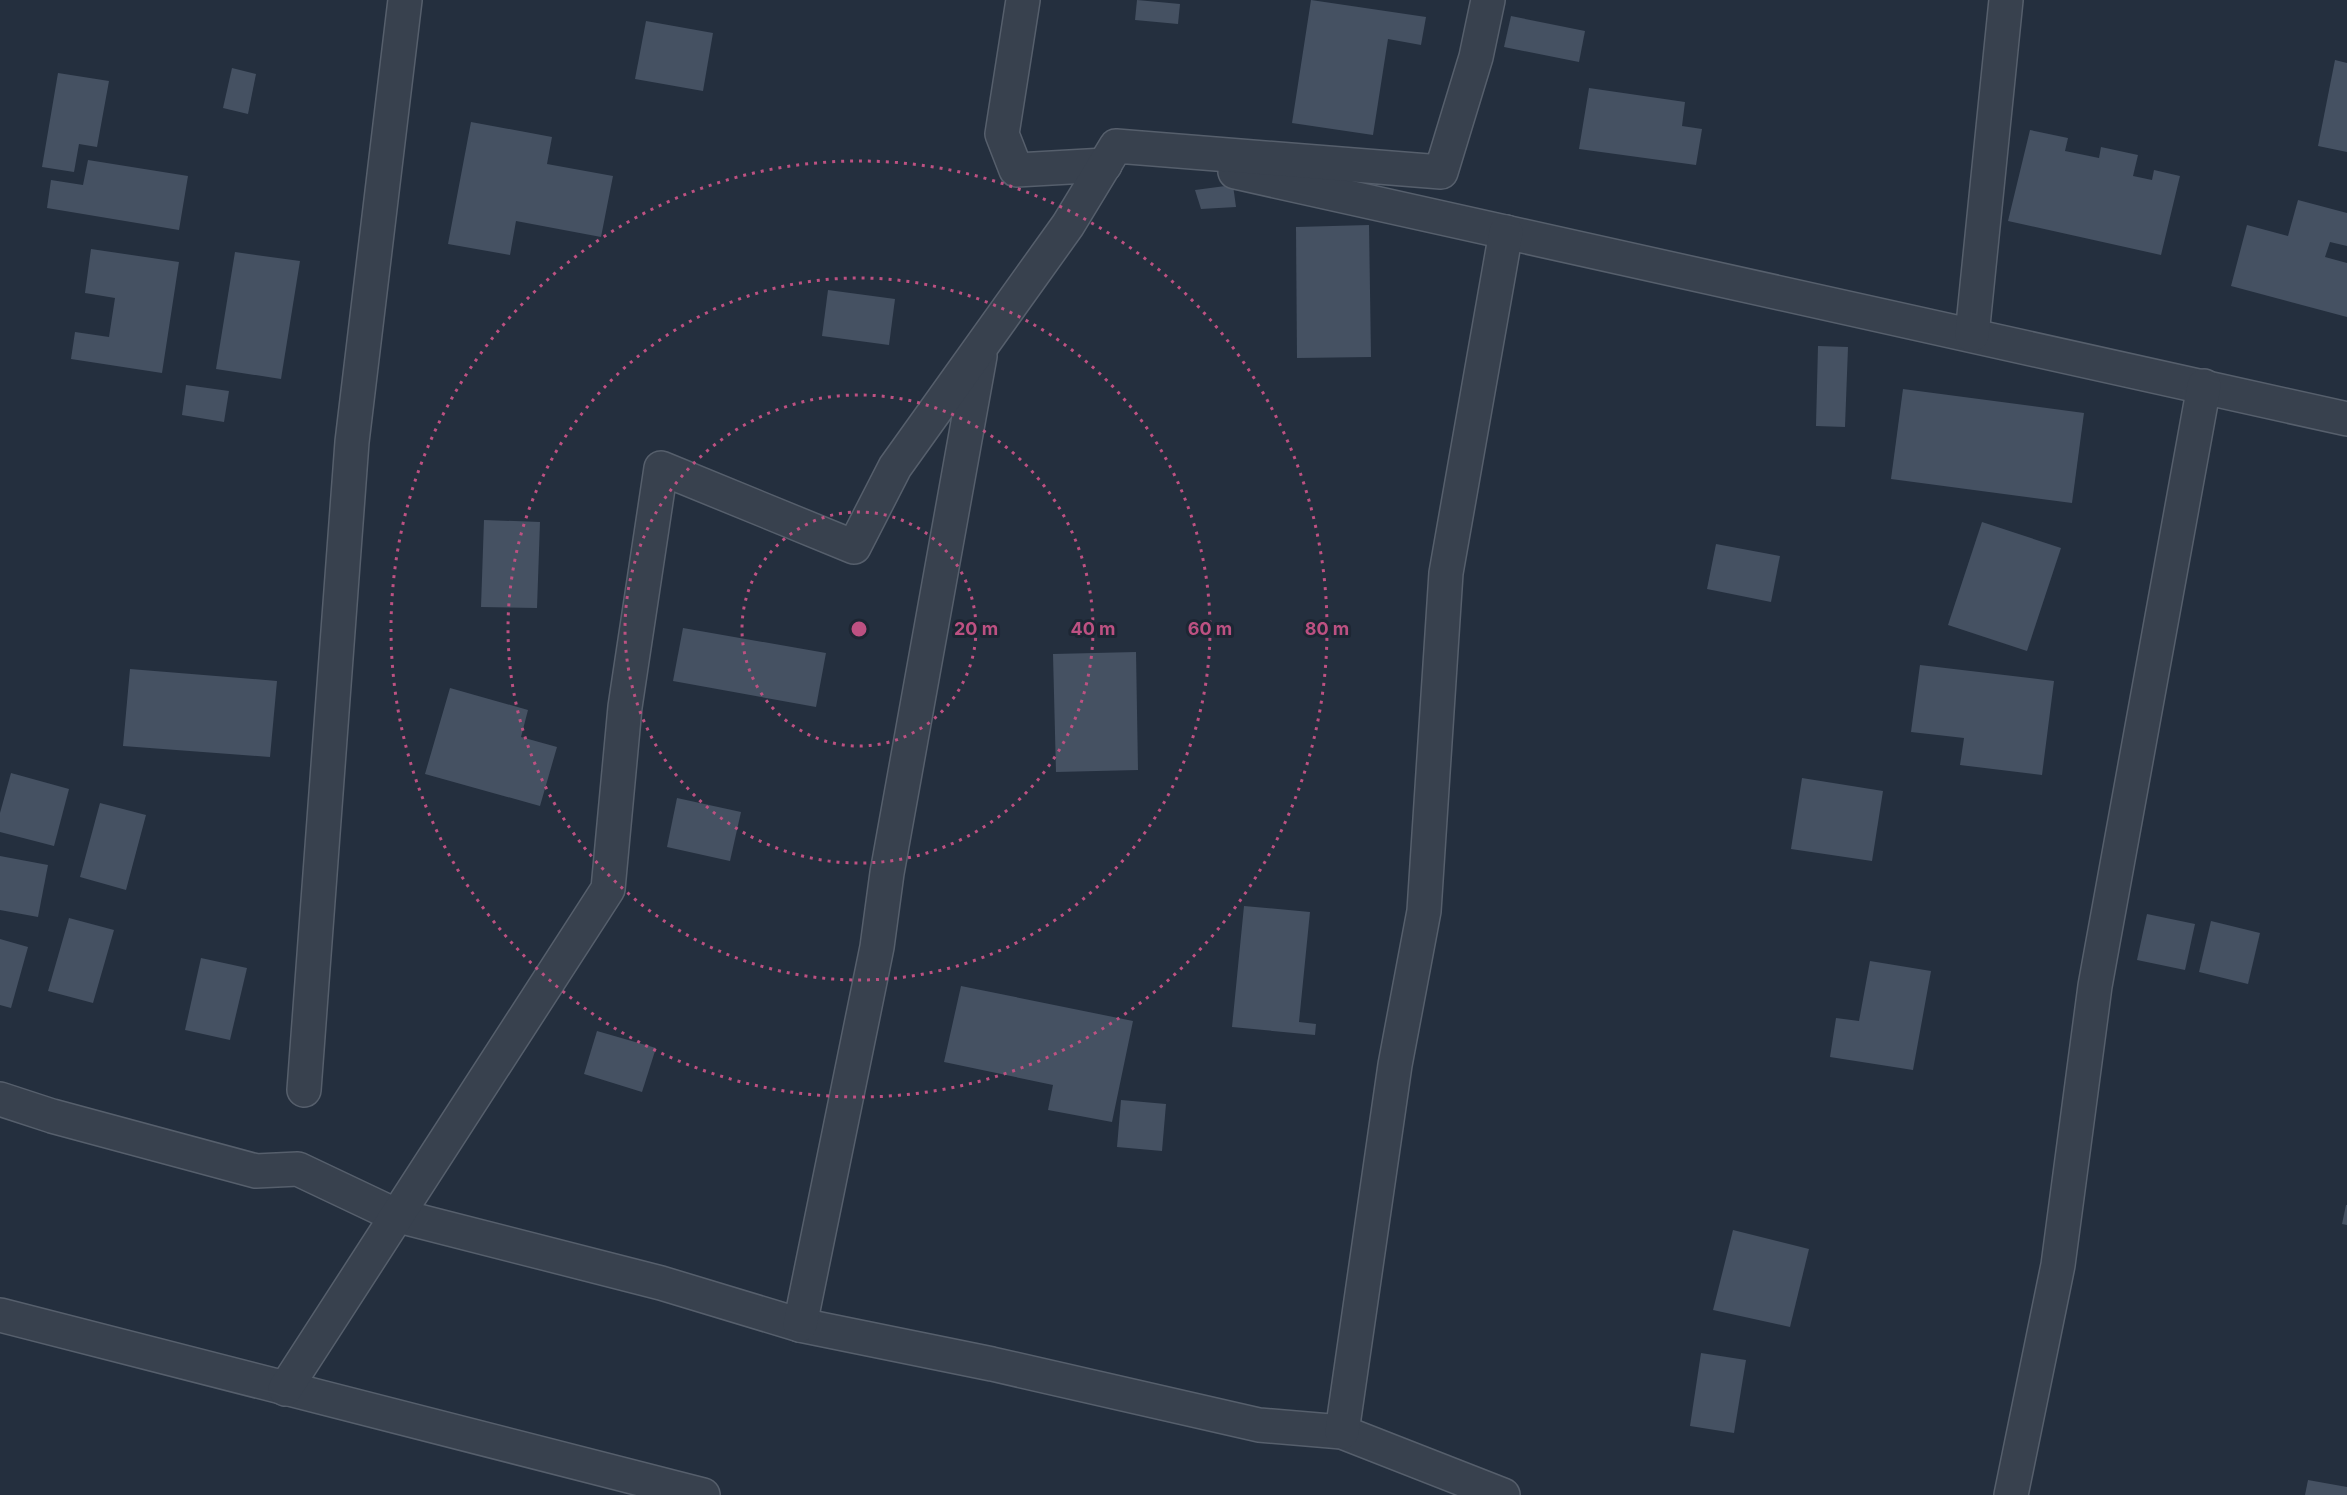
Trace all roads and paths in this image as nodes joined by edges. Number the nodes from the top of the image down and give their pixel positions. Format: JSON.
{"nodes":[{"id":1,"x":405,"y":0,"type":"edge"},
{"id":2,"x":1023,"y":0,"type":"edge"},
{"id":3,"x":1488,"y":0,"type":"edge"},
{"id":4,"x":2006,"y":0,"type":"edge"},
{"id":5,"x":1111,"y":156,"type":"junction"},
{"id":6,"x":1506,"y":232,"type":"junction"},
{"id":7,"x":1972,"y":335,"type":"junction"},
{"id":8,"x":981,"y":347,"type":"junction"},
{"id":9,"x":2204,"y":386,"type":"junction"},
{"id":10,"x":2347,"y":419,"type":"edge"},
{"id":11,"x":304,"y":1090,"type":"dead end"},
{"id":12,"x":0,"y":1099,"type":"edge"},
{"id":13,"x":395,"y":1215,"type":"junction"},
{"id":14,"x":0,"y":1315,"type":"edge"},
{"id":15,"x":800,"y":1325,"type":"junction"},
{"id":16,"x":285,"y":1389,"type":"junction"},
{"id":17,"x":1342,"y":1432,"type":"junction"},
{"id":18,"x":703,"y":1495,"type":"edge"},
{"id":19,"x":1503,"y":1495,"type":"edge"},
{"id":20,"x":2011,"y":1495,"type":"edge"}],
"edges":[{"from":1,"to":11,"type":"street"},
{"from":2,"to":5,"type":"street"},
{"from":3,"to":5,"type":"street"},
{"from":4,"to":7,"type":"street"},
{"from":5,"to":6,"type":"street"},
{"from":5,"to":8,"type":"street"},
{"from":6,"to":7,"type":"street"},
{"from":6,"to":17,"type":"street"},
{"from":7,"to":9,"type":"street"},
{"from":8,"to":13,"type":"street"},
{"from":8,"to":15,"type":"street"},
{"from":9,"to":10,"type":"street"},
{"from":9,"to":20,"type":"street"},
{"from":12,"to":13,"type":"street"},
{"from":13,"to":15,"type":"street"},
{"from":13,"to":16,"type":"street"},
{"from":14,"to":16,"type":"street"},
{"from":15,"to":17,"type":"street"},
{"from":16,"to":18,"type":"street"},
{"from":17,"to":19,"type":"street"}]}
